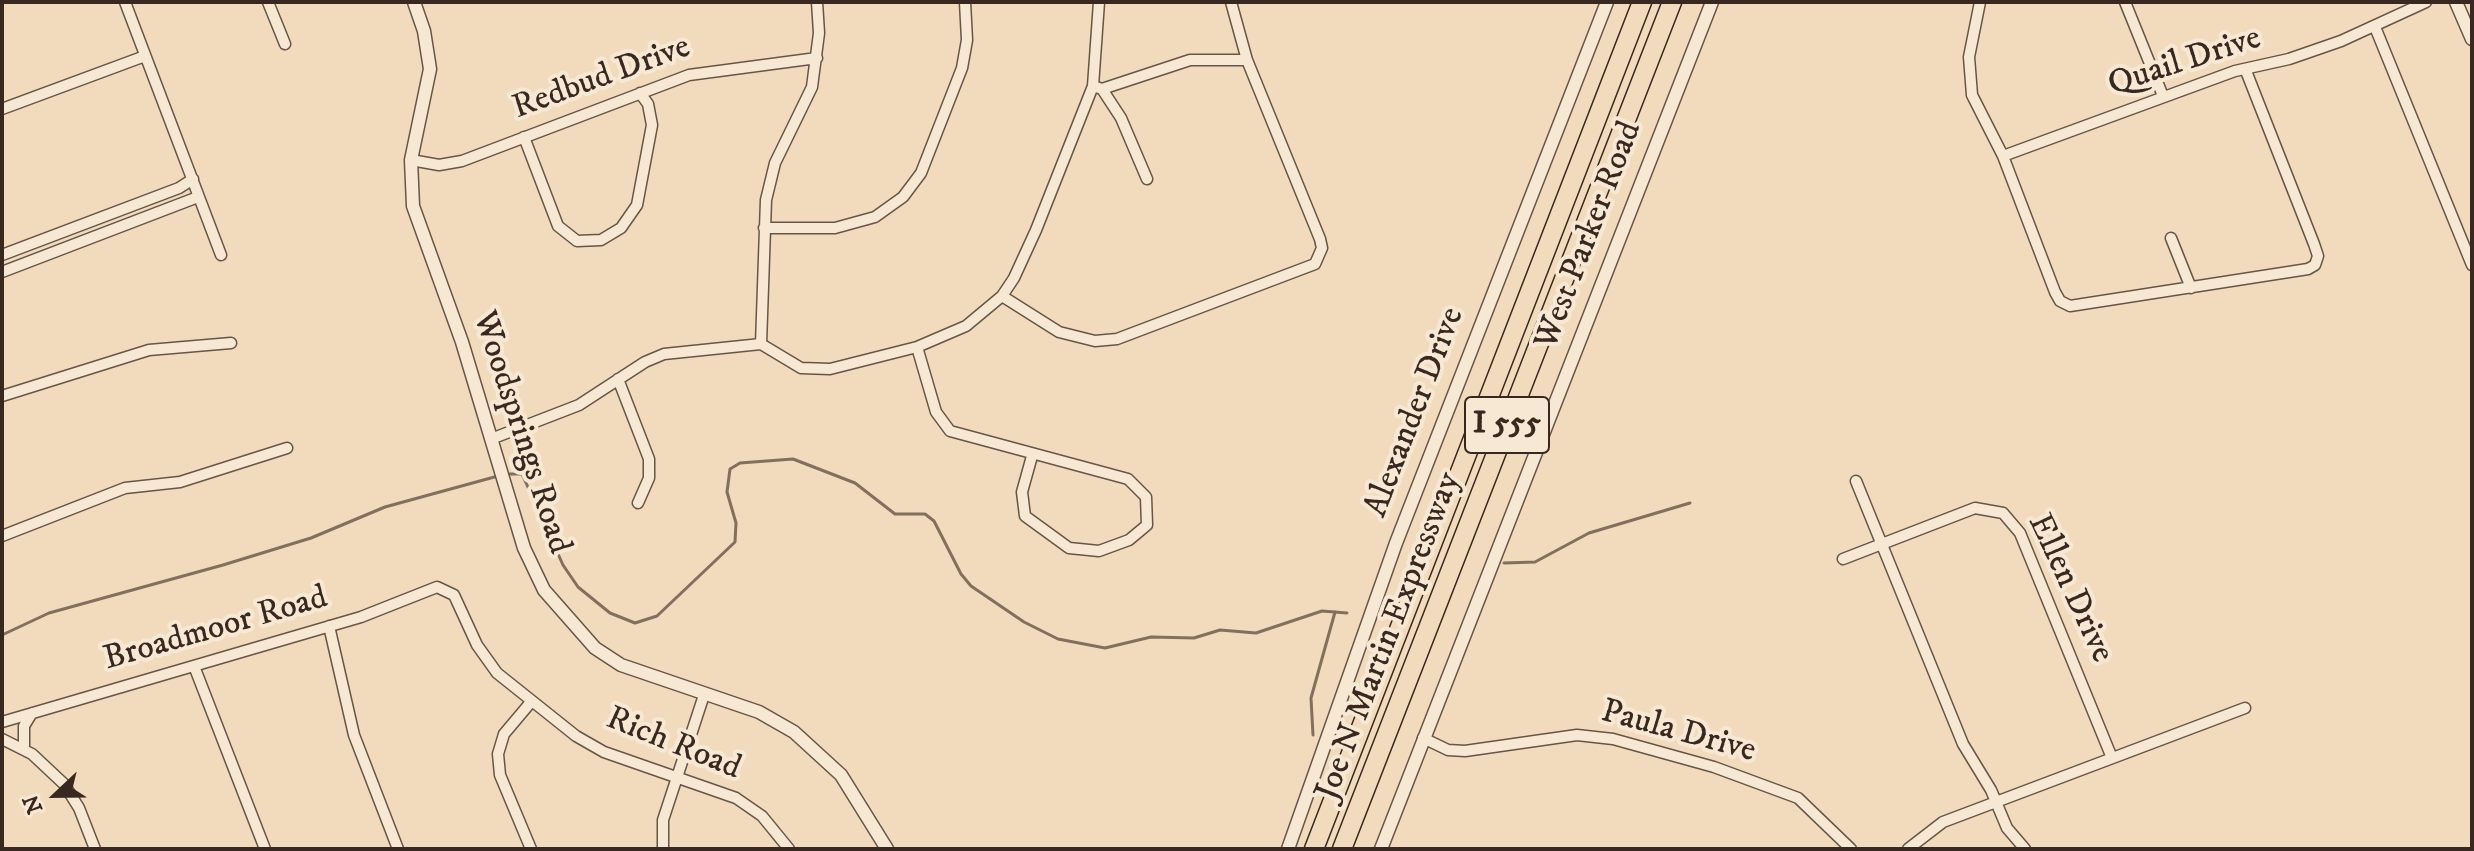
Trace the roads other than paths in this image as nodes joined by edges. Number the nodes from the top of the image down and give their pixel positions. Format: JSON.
{"nodes":[{"id":1,"x":125,"y":2,"type":"edge"},
{"id":2,"x":268,"y":2,"type":"edge"},
{"id":3,"x":414,"y":2,"type":"edge"},
{"id":4,"x":817,"y":2,"type":"edge"},
{"id":5,"x":965,"y":2,"type":"edge"},
{"id":6,"x":1099,"y":2,"type":"edge"},
{"id":7,"x":1231,"y":2,"type":"edge"},
{"id":8,"x":1607,"y":2,"type":"edge"},
{"id":9,"x":1642,"y":2,"type":"edge"},
{"id":10,"x":1672,"y":2,"type":"edge"},
{"id":11,"x":1712,"y":2,"type":"edge"},
{"id":12,"x":1980,"y":2,"type":"edge"},
{"id":13,"x":2125,"y":2,"type":"edge"},
{"id":14,"x":2426,"y":2,"type":"edge"},
{"id":15,"x":2456,"y":2,"type":"edge"},
{"id":16,"x":2375,"y":27,"type":"junction"},
{"id":17,"x":2472,"y":39,"type":"edge"},
{"id":18,"x":285,"y":44,"type":"dead end"},
{"id":19,"x":145,"y":56,"type":"junction"},
{"id":20,"x":817,"y":58,"type":"junction"},
{"id":21,"x":1247,"y":60,"type":"junction"},
{"id":22,"x":2246,"y":71,"type":"junction"},
{"id":23,"x":1098,"y":87,"type":"junction"},
{"id":24,"x":640,"y":93,"type":"junction"},
{"id":25,"x":2163,"y":96,"type":"junction"},
{"id":26,"x":2,"y":109,"type":"edge"},
{"id":27,"x":524,"y":137,"type":"junction"},
{"id":28,"x":2003,"y":156,"type":"junction"},
{"id":29,"x":411,"y":160,"type":"junction"},
{"id":30,"x":193,"y":179,"type":"junction"},
{"id":31,"x":1147,"y":179,"type":"dead end"},
{"id":32,"x":198,"y":197,"type":"junction"},
{"id":33,"x":764,"y":228,"type":"junction"},
{"id":34,"x":2171,"y":238,"type":"dead end"},
{"id":35,"x":2,"y":255,"type":"edge"},
{"id":36,"x":221,"y":255,"type":"dead end"},
{"id":37,"x":2472,"y":265,"type":"edge"},
{"id":38,"x":2,"y":272,"type":"edge"},
{"id":39,"x":2191,"y":288,"type":"junction"},
{"id":40,"x":1002,"y":296,"type":"junction"},
{"id":41,"x":231,"y":343,"type":"dead end"},
{"id":42,"x":761,"y":344,"type":"junction"},
{"id":43,"x":917,"y":347,"type":"junction"},
{"id":44,"x":618,"y":379,"type":"junction"},
{"id":45,"x":2,"y":396,"type":"edge"},
{"id":46,"x":491,"y":439,"type":"junction"},
{"id":47,"x":287,"y":448,"type":"dead end"},
{"id":48,"x":1032,"y":456,"type":"junction"},
{"id":49,"x":1856,"y":481,"type":"dead end"},
{"id":50,"x":638,"y":503,"type":"dead end"},
{"id":51,"x":2,"y":536,"type":"edge"},
{"id":52,"x":1880,"y":545,"type":"junction"},
{"id":53,"x":1843,"y":559,"type":"dead end"},
{"id":54,"x":443,"y":589,"type":"joint"},
{"id":55,"x":329,"y":626,"type":"junction"},
{"id":56,"x":194,"y":666,"type":"junction"},
{"id":57,"x":704,"y":695,"type":"junction"},
{"id":58,"x":531,"y":702,"type":"junction"},
{"id":59,"x":2245,"y":708,"type":"dead end"},
{"id":60,"x":32,"y":713,"type":"junction"},
{"id":61,"x":2,"y":722,"type":"edge"},
{"id":62,"x":1423,"y":738,"type":"junction"},
{"id":63,"x":2,"y":739,"type":"edge"},
{"id":64,"x":24,"y":750,"type":"junction"},
{"id":65,"x":2112,"y":758,"type":"junction"},
{"id":66,"x":677,"y":776,"type":"junction"},
{"id":67,"x":1996,"y":802,"type":"junction"},
{"id":68,"x":95,"y":849,"type":"edge"},
{"id":69,"x":265,"y":849,"type":"edge"},
{"id":70,"x":398,"y":849,"type":"edge"},
{"id":71,"x":531,"y":849,"type":"edge"},
{"id":72,"x":663,"y":849,"type":"edge"},
{"id":73,"x":789,"y":849,"type":"edge"},
{"id":74,"x":887,"y":849,"type":"edge"},
{"id":75,"x":1288,"y":849,"type":"edge"},
{"id":76,"x":1314,"y":849,"type":"edge"},
{"id":77,"x":1342,"y":849,"type":"edge"},
{"id":78,"x":1381,"y":849,"type":"edge"},
{"id":79,"x":1851,"y":849,"type":"edge"},
{"id":80,"x":1908,"y":849,"type":"edge"},
{"id":81,"x":2025,"y":849,"type":"edge"}],
"edges":[{"from":1,"to":19,"type":"street"},
{"from":2,"to":18,"type":"street"},
{"from":3,"to":29,"type":"street","name":"Woodsprings Road"},
{"from":4,"to":20,"type":"street"},
{"from":5,"to":33,"type":"street"},
{"from":6,"to":23,"type":"street"},
{"from":7,"to":21,"type":"street"},
{"from":8,"to":75,"type":"street","name":"Alexander Drive"},
{"from":9,"to":76,"type":"highway","name":"Joe N Martin Expressway","number":"I 555"},
{"from":10,"to":77,"type":"highway","name":"Joe N Martin Expressway","number":"I 555"},
{"from":11,"to":62,"type":"street","name":"West Parker Road"},
{"from":12,"to":28,"type":"street"},
{"from":13,"to":25,"type":"street"},
{"from":14,"to":16,"type":"street","name":"Quail Drive"},
{"from":15,"to":17,"type":"street"},
{"from":16,"to":22,"type":"street","name":"Quail Drive"},
{"from":16,"to":37,"type":"street"},
{"from":19,"to":26,"type":"street"},
{"from":19,"to":30,"type":"street"},
{"from":20,"to":24,"type":"street","name":"Redbud Drive"},
{"from":20,"to":33,"type":"street"},
{"from":21,"to":23,"type":"street"},
{"from":21,"to":40,"type":"street"},
{"from":22,"to":25,"type":"street","name":"Quail Drive"},
{"from":22,"to":39,"type":"street"},
{"from":23,"to":31,"type":"street"},
{"from":23,"to":40,"type":"street"},
{"from":24,"to":27,"type":"street","name":"Redbud Drive"},
{"from":24,"to":27,"type":"street"},
{"from":25,"to":28,"type":"street","name":"Quail Drive"},
{"from":27,"to":29,"type":"street","name":"Redbud Drive"},
{"from":28,"to":39,"type":"street"},
{"from":29,"to":46,"type":"street","name":"Woodsprings Road"},
{"from":30,"to":32,"type":"street"},
{"from":30,"to":35,"type":"street"},
{"from":32,"to":36,"type":"street"},
{"from":32,"to":38,"type":"street"},
{"from":33,"to":42,"type":"street"},
{"from":34,"to":39,"type":"street"},
{"from":40,"to":43,"type":"street"},
{"from":41,"to":45,"type":"street"},
{"from":42,"to":43,"type":"street"},
{"from":42,"to":44,"type":"street"},
{"from":43,"to":48,"type":"street"},
{"from":44,"to":46,"type":"street"},
{"from":44,"to":50,"type":"street"},
{"from":46,"to":57,"type":"street","name":"Woodsprings Road"},
{"from":47,"to":51,"type":"street"},
{"from":48,"to":48,"type":"street"},
{"from":49,"to":52,"type":"street"},
{"from":52,"to":53,"type":"street","name":"Ellen Drive"},
{"from":52,"to":65,"type":"street","name":"Ellen Drive"},
{"from":52,"to":67,"type":"street"},
{"from":54,"to":55,"type":"street","name":"Broadmoor Road"},
{"from":54,"to":58,"type":"street","name":"Rich Road"},
{"from":55,"to":56,"type":"street","name":"Broadmoor Road"},
{"from":55,"to":70,"type":"street"},
{"from":56,"to":60,"type":"street","name":"Broadmoor Road"},
{"from":56,"to":69,"type":"street"},
{"from":57,"to":66,"type":"street"},
{"from":57,"to":74,"type":"street","name":"Woodsprings Road"},
{"from":58,"to":66,"type":"street","name":"Rich Road"},
{"from":58,"to":71,"type":"street"},
{"from":59,"to":65,"type":"street"},
{"from":60,"to":61,"type":"street","name":"Broadmoor Road"},
{"from":60,"to":64,"type":"street"},
{"from":62,"to":78,"type":"street","name":"West Parker Road"},
{"from":62,"to":79,"type":"street","name":"Paula Drive"},
{"from":63,"to":64,"type":"street"},
{"from":64,"to":68,"type":"street"},
{"from":65,"to":67,"type":"street"},
{"from":66,"to":72,"type":"street"},
{"from":66,"to":73,"type":"street","name":"Rich Road"},
{"from":67,"to":80,"type":"street"},
{"from":67,"to":81,"type":"street"}]}
